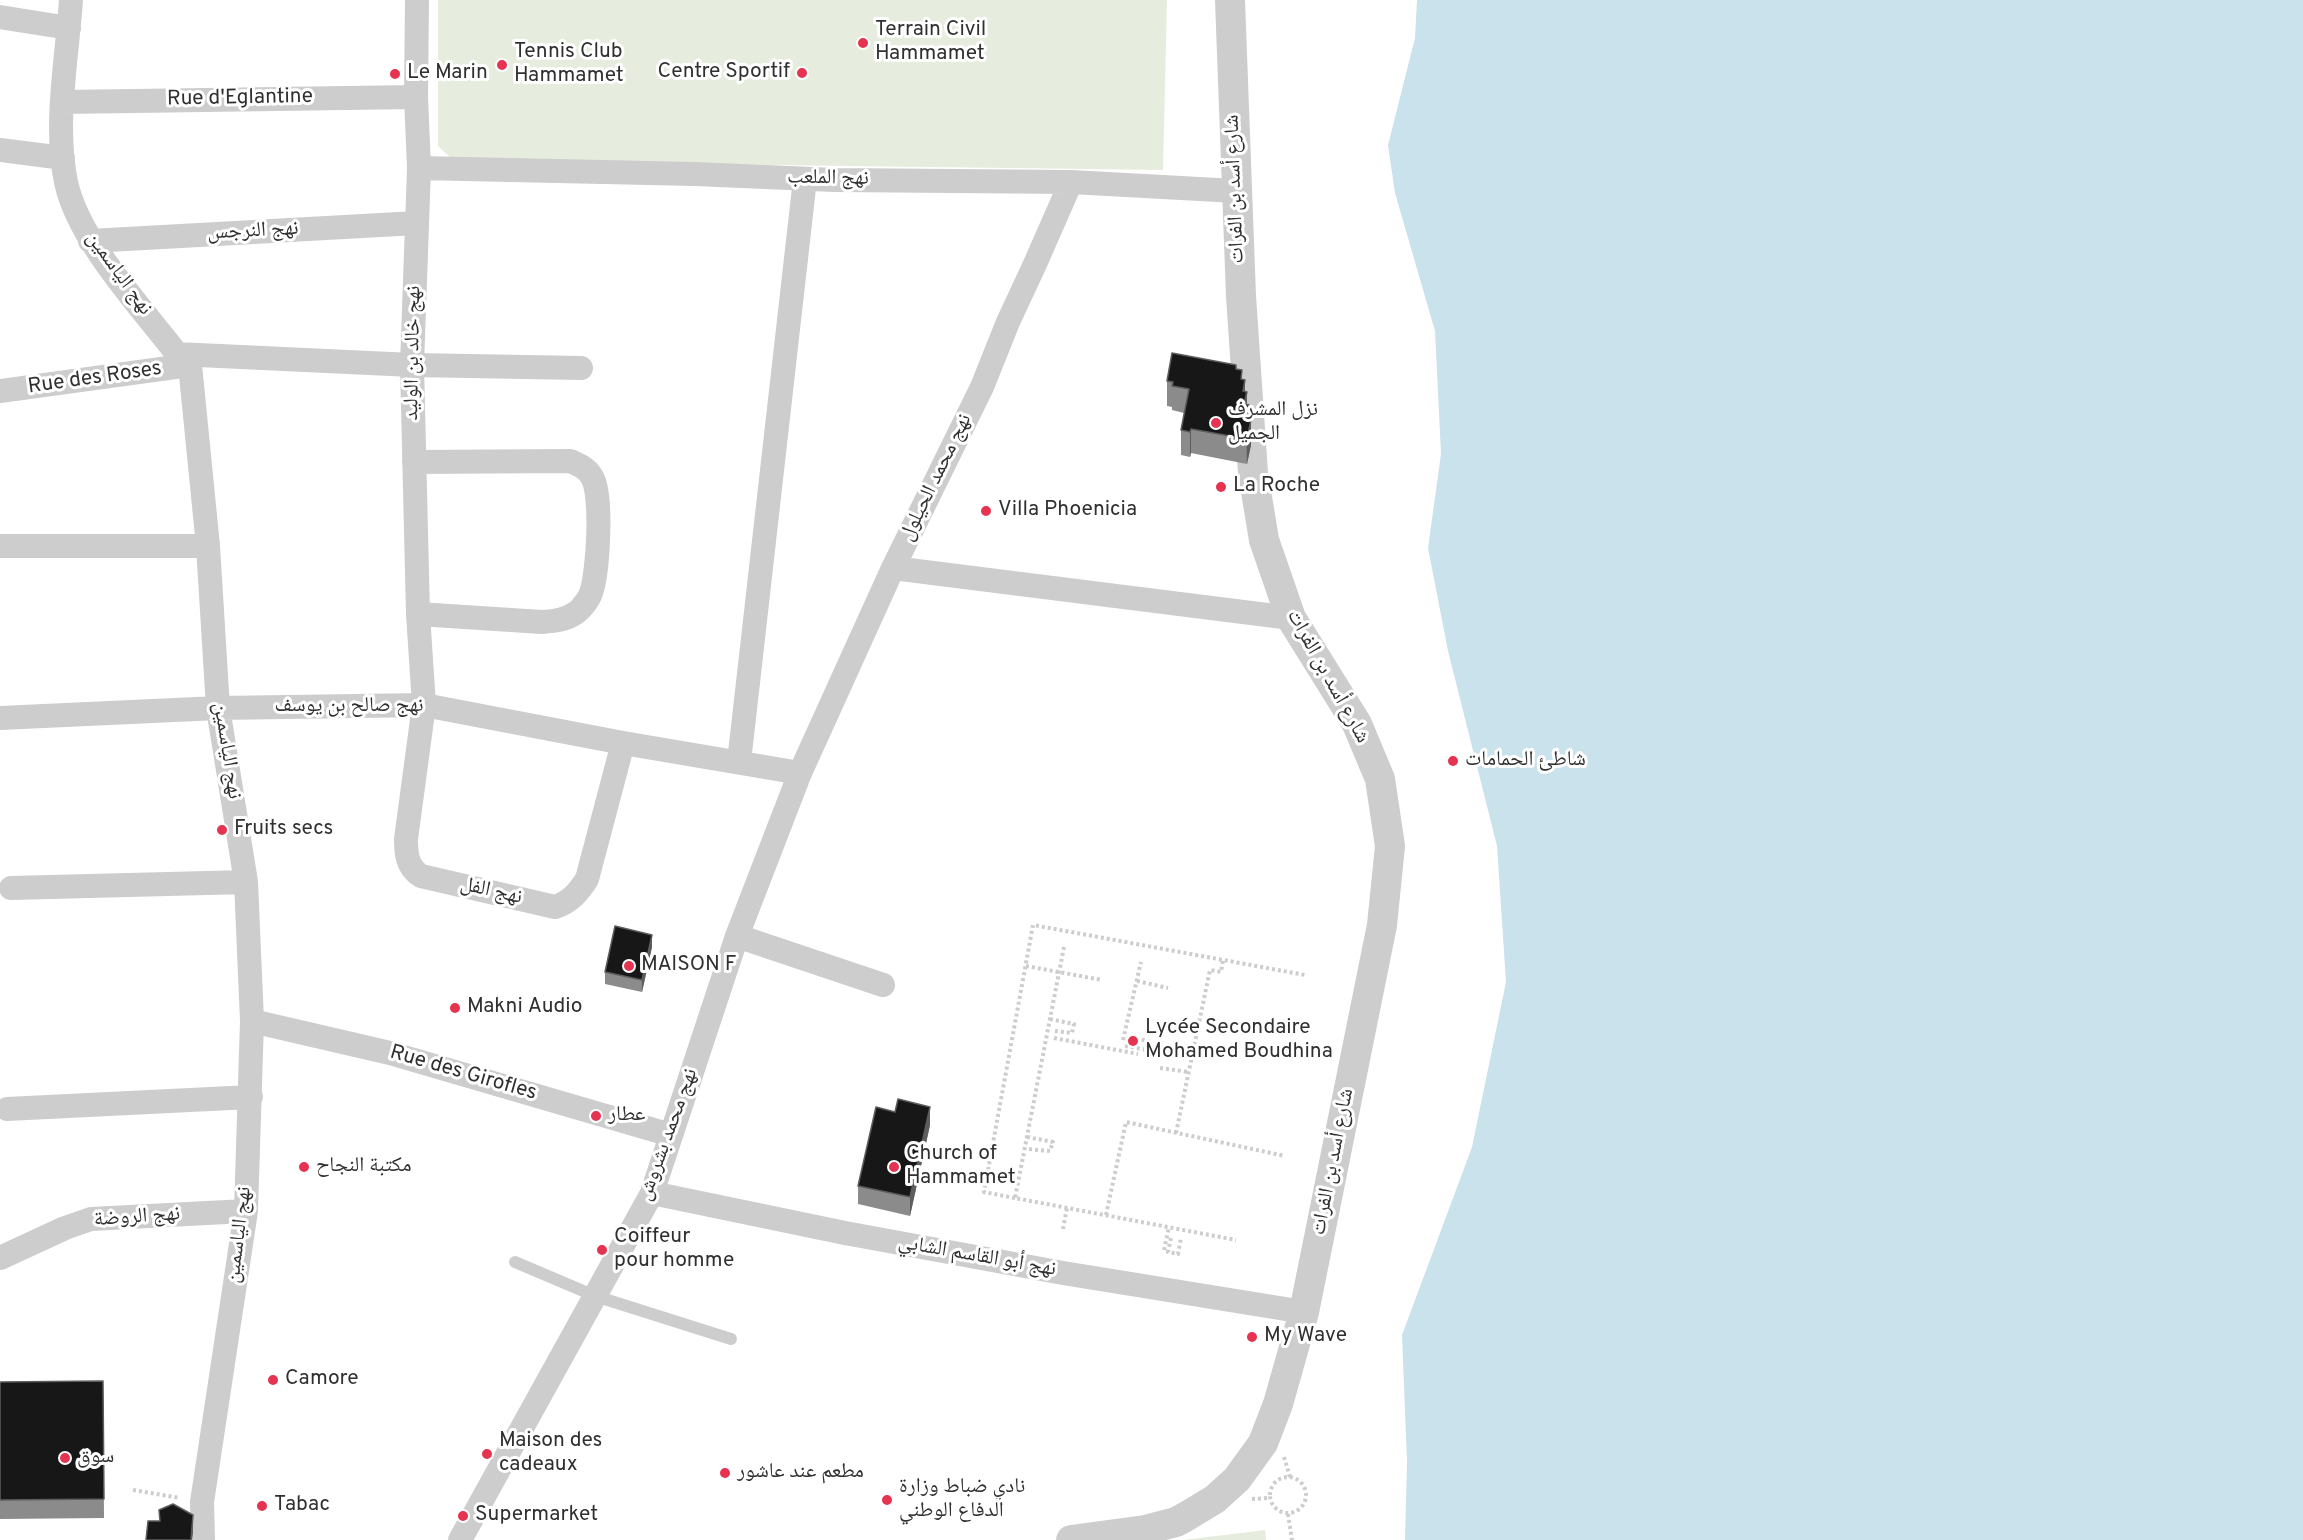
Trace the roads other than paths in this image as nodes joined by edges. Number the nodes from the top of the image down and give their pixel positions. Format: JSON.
{"nodes":[{"id":1,"x":71,"y":0,"type":"edge"},
{"id":2,"x":417,"y":0,"type":"edge"},
{"id":3,"x":1230,"y":0,"type":"edge"},
{"id":4,"x":0,"y":17,"type":"edge"},
{"id":5,"x":69,"y":28,"type":"junction"},
{"id":6,"x":416,"y":97,"type":"junction"},
{"id":7,"x":63,"y":102,"type":"junction"},
{"id":8,"x":0,"y":150,"type":"edge"},
{"id":9,"x":63,"y":158,"type":"junction"},
{"id":10,"x":419,"y":168,"type":"junction"},
{"id":11,"x":805,"y":179,"type":"junction"},
{"id":12,"x":1071,"y":182,"type":"junction"},
{"id":13,"x":1236,"y":190,"type":"junction"},
{"id":14,"x":417,"y":222,"type":"junction"},
{"id":15,"x":90,"y":241,"type":"junction"},
{"id":16,"x":183,"y":360,"type":"junction"},
{"id":17,"x":412,"y":365,"type":"junction"},
{"id":18,"x":581,"y":368,"type":"dead end"},
{"id":19,"x":0,"y":391,"type":"edge"},
{"id":20,"x":414,"y":462,"type":"junction"},
{"id":21,"x":0,"y":546,"type":"edge"},
{"id":22,"x":208,"y":546,"type":"junction"},
{"id":23,"x":893,"y":568,"type":"junction"},
{"id":24,"x":418,"y":614,"type":"junction"},
{"id":25,"x":1291,"y":618,"type":"junction"},
{"id":26,"x":424,"y":705,"type":"junction"},
{"id":27,"x":218,"y":708,"type":"junction"},
{"id":28,"x":0,"y":718,"type":"edge"},
{"id":29,"x":624,"y":743,"type":"junction"},
{"id":30,"x":739,"y":762,"type":"junction"},
{"id":31,"x":800,"y":773,"type":"junction"},
{"id":32,"x":246,"y":882,"type":"junction"},
{"id":33,"x":11,"y":888,"type":"dead end"},
{"id":34,"x":737,"y":936,"type":"junction"},
{"id":35,"x":884,"y":985,"type":"dead end"},
{"id":36,"x":252,"y":1021,"type":"junction"},
{"id":37,"x":251,"y":1097,"type":"junction"},
{"id":38,"x":7,"y":1109,"type":"dead end"},
{"id":39,"x":671,"y":1135,"type":"junction"},
{"id":40,"x":652,"y":1193,"type":"junction"},
{"id":41,"x":246,"y":1211,"type":"junction"},
{"id":42,"x":0,"y":1258,"type":"edge"},
{"id":43,"x":515,"y":1262,"type":"dead end"},
{"id":44,"x":595,"y":1296,"type":"junction"},
{"id":45,"x":1304,"y":1312,"type":"junction"},
{"id":46,"x":731,"y":1339,"type":"dead end"},
{"id":47,"x":203,"y":1540,"type":"edge"},
{"id":48,"x":460,"y":1540,"type":"edge"},
{"id":49,"x":1071,"y":1540,"type":"edge"}],
"edges":[{"from":1,"to":5,"type":"street","name":"نهج الياسمين"},
{"from":2,"to":6,"type":"street","name":"نهج خالد بن الوليد"},
{"from":3,"to":13,"type":"street","name":"شارع أسد بن الفرات"},
{"from":4,"to":5,"type":"street"},
{"from":5,"to":7,"type":"street","name":"نهج الياسمين"},
{"from":6,"to":7,"type":"street","name":"Rue d'Eglantine"},
{"from":6,"to":10,"type":"street","name":"نهج خالد بن الوليد"},
{"from":7,"to":9,"type":"street","name":"نهج الياسمين"},
{"from":8,"to":9,"type":"street"},
{"from":9,"to":15,"type":"street","name":"نهج الياسمين"},
{"from":10,"to":11,"type":"street","name":"نهج الملعب"},
{"from":10,"to":14,"type":"street","name":"نهج خالد بن الوليد"},
{"from":11,"to":12,"type":"street","name":"نهج الملعب"},
{"from":11,"to":30,"type":"street"},
{"from":12,"to":13,"type":"street","name":"نهج الملعب"},
{"from":12,"to":23,"type":"street","name":"نهج محمد الحيلول"},
{"from":13,"to":25,"type":"street","name":"شارع أسد بن الفرات"},
{"from":14,"to":15,"type":"street","name":"نهج النرجس"},
{"from":14,"to":17,"type":"street","name":"نهج خالد بن الوليد"},
{"from":15,"to":16,"type":"street","name":"نهج الياسمين"},
{"from":16,"to":17,"type":"street","name":"Rue des Roses"},
{"from":16,"to":19,"type":"street","name":"Rue des Roses"},
{"from":16,"to":22,"type":"street","name":"نهج الياسمين"},
{"from":17,"to":18,"type":"street","name":"Rue des Roses"},
{"from":17,"to":20,"type":"street","name":"نهج خالد بن الوليد"},
{"from":20,"to":24,"type":"street","name":"نهج خالد بن الوليد"},
{"from":20,"to":24,"type":"street"},
{"from":21,"to":22,"type":"street"},
{"from":22,"to":27,"type":"street","name":"نهج الياسمين"},
{"from":23,"to":25,"type":"street"},
{"from":23,"to":31,"type":"street","name":"نهج محمد الحيلول"},
{"from":24,"to":26,"type":"street","name":"نهج خالد بن الوليد"},
{"from":25,"to":45,"type":"street","name":"شارع أسد بن الفرات"},
{"from":26,"to":27,"type":"street","name":"نهج صالح بن يوسف"},
{"from":26,"to":29,"type":"street","name":"نهج صالح بن يوسف"},
{"from":26,"to":29,"type":"street","name":"نهج الفل"},
{"from":27,"to":28,"type":"street","name":"نهج صالح بن يوسف"},
{"from":27,"to":32,"type":"street","name":"نهج الياسمين"},
{"from":29,"to":30,"type":"street","name":"نهج صالح بن يوسف"},
{"from":30,"to":31,"type":"street","name":"نهج صالح بن يوسف"},
{"from":31,"to":34,"type":"street","name":"نهج محمد بشروش"},
{"from":32,"to":33,"type":"street"},
{"from":32,"to":36,"type":"street","name":"نهج الياسمين"},
{"from":34,"to":35,"type":"street"},
{"from":34,"to":39,"type":"street","name":"نهج محمد بشروش"},
{"from":36,"to":37,"type":"street","name":"نهج الياسمين"},
{"from":36,"to":39,"type":"street","name":"Rue des Girofles"},
{"from":37,"to":38,"type":"street"},
{"from":37,"to":41,"type":"street","name":"نهج الياسمين"},
{"from":39,"to":40,"type":"street","name":"نهج محمد بشروش"},
{"from":40,"to":44,"type":"street","name":"نهج محمد بشروش"},
{"from":40,"to":45,"type":"street","name":"نهج أبو القاسم الشابي"},
{"from":41,"to":42,"type":"street","name":"نهج الروضة"},
{"from":41,"to":47,"type":"street","name":"نهج الياسمين"},
{"from":43,"to":44,"type":"lane"},
{"from":44,"to":46,"type":"lane"},
{"from":44,"to":48,"type":"street","name":"نهج محمد بشروش"},
{"from":45,"to":49,"type":"street","name":"شارع أسد بن الفرات"}]}
